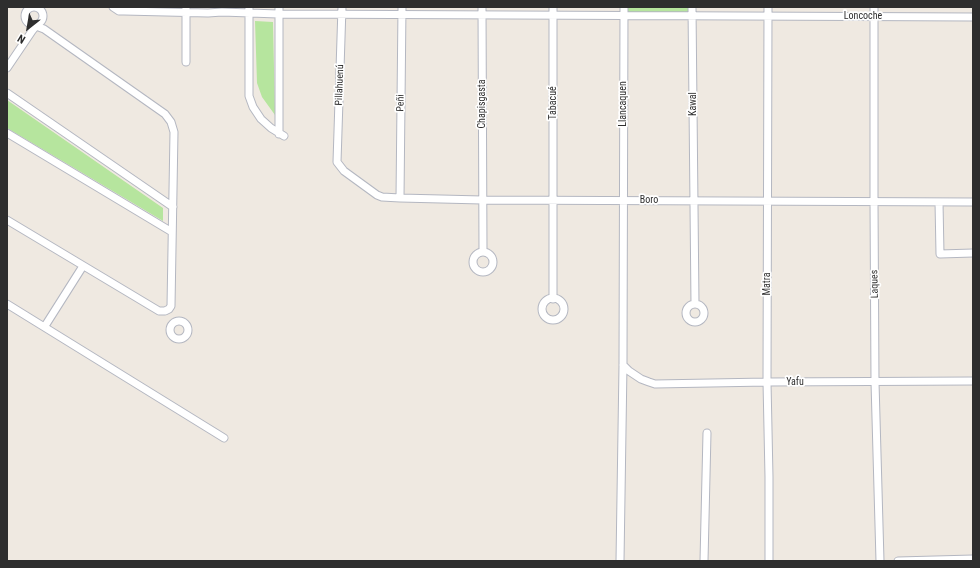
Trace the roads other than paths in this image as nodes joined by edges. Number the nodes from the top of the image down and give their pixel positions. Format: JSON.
{"nodes":[{"id":1,"x":113,"y":7,"type":"edge"},
{"id":2,"x":482,"y":7,"type":"edge"},
{"id":3,"x":553,"y":7,"type":"edge"},
{"id":4,"x":624,"y":7,"type":"edge"},
{"id":5,"x":692,"y":7,"type":"edge"},
{"id":6,"x":768,"y":7,"type":"edge"},
{"id":7,"x":874,"y":7,"type":"edge"},
{"id":8,"x":124,"y":9,"type":"edge"},
{"id":9,"x":186,"y":10,"type":"edge"},
{"id":10,"x":249,"y":10,"type":"edge"},
{"id":11,"x":279,"y":10,"type":"edge"},
{"id":12,"x":342,"y":11,"type":"edge"},
{"id":13,"x":402,"y":11,"type":"edge"},
{"id":14,"x":482,"y":15,"type":"junction"},
{"id":15,"x":553,"y":15,"type":"junction"},
{"id":16,"x":624,"y":15,"type":"junction"},
{"id":17,"x":692,"y":16,"type":"junction"},
{"id":18,"x":768,"y":16,"type":"junction"},
{"id":19,"x":874,"y":16,"type":"junction"},
{"id":20,"x":973,"y":17,"type":"edge"},
{"id":21,"x":186,"y":62,"type":"dead end"},
{"id":22,"x":7,"y":68,"type":"edge"},
{"id":23,"x":7,"y":93,"type":"edge"},
{"id":24,"x":7,"y":133,"type":"edge"},
{"id":25,"x":337,"y":162,"type":"joint"},
{"id":26,"x":400,"y":198,"type":"junction"},
{"id":27,"x":482,"y":200,"type":"junction"},
{"id":28,"x":553,"y":200,"type":"junction"},
{"id":29,"x":623,"y":200,"type":"junction"},
{"id":30,"x":693,"y":200,"type":"junction"},
{"id":31,"x":768,"y":200,"type":"junction"},
{"id":32,"x":874,"y":201,"type":"junction"},
{"id":33,"x":939,"y":202,"type":"junction"},
{"id":34,"x":973,"y":202,"type":"edge"},
{"id":35,"x":172,"y":207,"type":"junction"},
{"id":36,"x":7,"y":220,"type":"edge"},
{"id":37,"x":172,"y":232,"type":"junction"},
{"id":38,"x":483,"y":251,"type":"dead end"},
{"id":39,"x":973,"y":253,"type":"edge"},
{"id":40,"x":84,"y":266,"type":"junction"},
{"id":41,"x":553,"y":299,"type":"dead end"},
{"id":42,"x":7,"y":304,"type":"edge"},
{"id":43,"x":695,"y":304,"type":"dead end"},
{"id":44,"x":165,"y":311,"type":"junction"},
{"id":45,"x":174,"y":323,"type":"dead end"},
{"id":46,"x":45,"y":326,"type":"junction"},
{"id":47,"x":623,"y":365,"type":"junction"},
{"id":48,"x":973,"y":381,"type":"edge"},
{"id":49,"x":767,"y":382,"type":"junction"},
{"id":50,"x":876,"y":382,"type":"junction"},
{"id":51,"x":707,"y":432,"type":"dead end"},
{"id":52,"x":224,"y":438,"type":"dead end"},
{"id":53,"x":973,"y":559,"type":"edge"},
{"id":54,"x":620,"y":561,"type":"edge"},
{"id":55,"x":704,"y":561,"type":"edge"},
{"id":56,"x":769,"y":561,"type":"edge"},
{"id":57,"x":880,"y":561,"type":"edge"},
{"id":58,"x":898,"y":561,"type":"edge"}],
"edges":[{"from":1,"to":8,"type":"street","name":"Loncoche"},
{"from":2,"to":14,"type":"street","name":"Chapisgasta"},
{"from":3,"to":15,"type":"street","name":"Tabacué"},
{"from":4,"to":16,"type":"street","name":"Llancaquen"},
{"from":5,"to":17,"type":"street","name":"Kawal"},
{"from":6,"to":18,"type":"street","name":"Matra"},
{"from":7,"to":19,"type":"street","name":"Laques"},
{"from":8,"to":9,"type":"street","name":"Loncoche"},
{"from":9,"to":10,"type":"street","name":"Loncoche"},
{"from":9,"to":21,"type":"street"},
{"from":10,"to":11,"type":"street","name":"Loncoche"},
{"from":10,"to":11,"type":"street"},
{"from":11,"to":12,"type":"street","name":"Loncoche"},
{"from":12,"to":13,"type":"street","name":"Loncoche"},
{"from":12,"to":25,"type":"street","name":"Pillahuenú"},
{"from":13,"to":14,"type":"street","name":"Loncoche"},
{"from":13,"to":26,"type":"street","name":"Peñi"},
{"from":14,"to":15,"type":"street","name":"Loncoche"},
{"from":14,"to":27,"type":"street","name":"Chapisgasta"},
{"from":15,"to":16,"type":"street","name":"Loncoche"},
{"from":15,"to":28,"type":"street","name":"Tabacué"},
{"from":16,"to":17,"type":"street","name":"Loncoche"},
{"from":16,"to":29,"type":"street","name":"Llancaquen"},
{"from":17,"to":18,"type":"street","name":"Loncoche"},
{"from":17,"to":30,"type":"street","name":"Kawal"},
{"from":18,"to":19,"type":"street","name":"Loncoche"},
{"from":18,"to":31,"type":"street","name":"Matra"},
{"from":19,"to":20,"type":"street","name":"Loncoche"},
{"from":19,"to":32,"type":"street","name":"Laques"},
{"from":22,"to":35,"type":"street"},
{"from":23,"to":35,"type":"street"},
{"from":24,"to":37,"type":"street"},
{"from":25,"to":26,"type":"street","name":"Boro"},
{"from":26,"to":27,"type":"street","name":"Boro"},
{"from":27,"to":28,"type":"street","name":"Boro"},
{"from":27,"to":38,"type":"street","name":"Chapisgasta"},
{"from":28,"to":29,"type":"street","name":"Boro"},
{"from":28,"to":41,"type":"street","name":"Tabacué"},
{"from":29,"to":30,"type":"street","name":"Boro"},
{"from":29,"to":47,"type":"street","name":"Llancaquen"},
{"from":30,"to":31,"type":"street","name":"Boro"},
{"from":30,"to":43,"type":"street","name":"Kawal"},
{"from":31,"to":32,"type":"street","name":"Boro"},
{"from":31,"to":49,"type":"street","name":"Matra"},
{"from":32,"to":33,"type":"street","name":"Boro"},
{"from":32,"to":50,"type":"street","name":"Laques"},
{"from":33,"to":34,"type":"street","name":"Boro"},
{"from":33,"to":39,"type":"street"},
{"from":35,"to":37,"type":"street"},
{"from":36,"to":40,"type":"street"},
{"from":37,"to":44,"type":"street"},
{"from":40,"to":44,"type":"street"},
{"from":40,"to":46,"type":"street"},
{"from":42,"to":46,"type":"street"},
{"from":44,"to":45,"type":"street"},
{"from":46,"to":52,"type":"street"},
{"from":47,"to":49,"type":"street","name":"Yafu"},
{"from":47,"to":54,"type":"street","name":"Llancaquen"},
{"from":48,"to":50,"type":"street","name":"Yafu"},
{"from":49,"to":50,"type":"street","name":"Yafu"},
{"from":49,"to":56,"type":"street","name":"Matra"},
{"from":50,"to":57,"type":"street","name":"Laques"},
{"from":51,"to":55,"type":"street"},
{"from":53,"to":58,"type":"street"}]}
